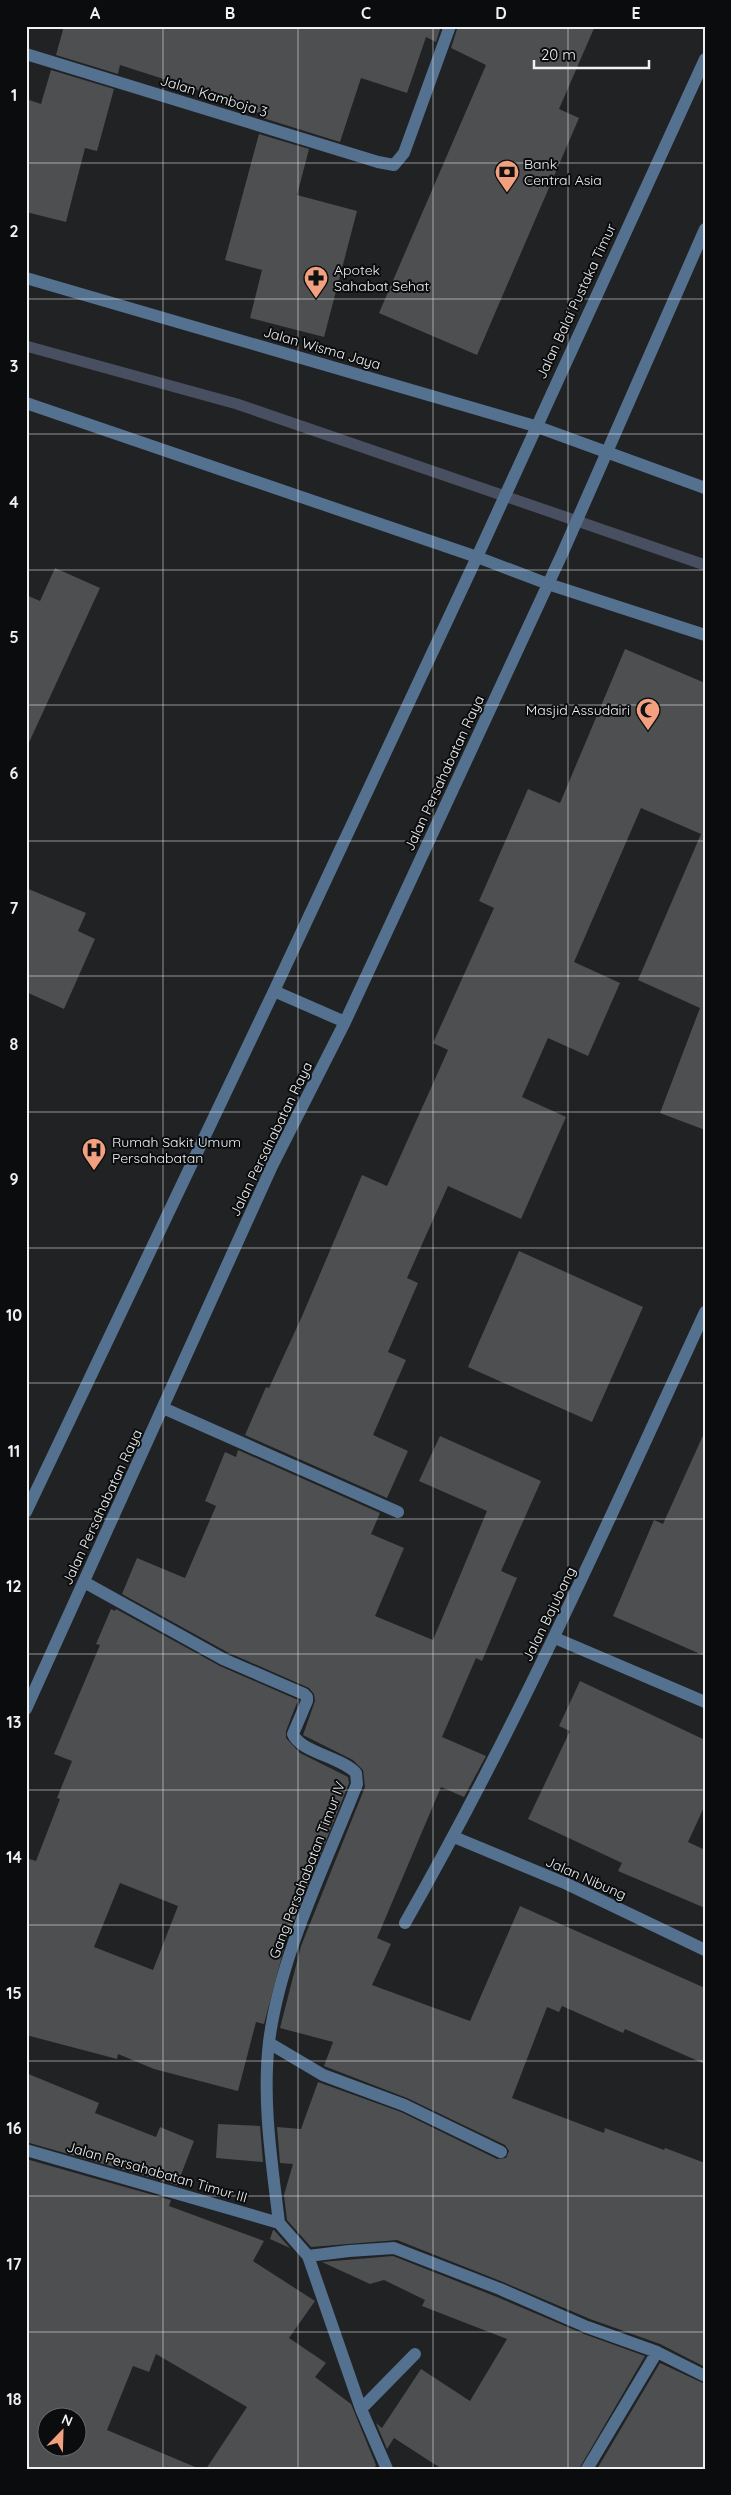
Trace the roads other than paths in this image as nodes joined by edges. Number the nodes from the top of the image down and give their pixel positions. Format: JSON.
{"nodes":[{"id":1,"x":450,"y":26,"type":"edge"},
{"id":2,"x":26,"y":54,"type":"edge"},
{"id":3,"x":705,"y":59,"type":"edge"},
{"id":4,"x":705,"y":229,"type":"edge"},
{"id":5,"x":26,"y":278,"type":"edge"},
{"id":6,"x":26,"y":403,"type":"edge"},
{"id":7,"x":535,"y":426,"type":"junction"},
{"id":8,"x":608,"y":452,"type":"junction"},
{"id":9,"x":705,"y":488,"type":"edge"},
{"id":10,"x":477,"y":557,"type":"junction"},
{"id":11,"x":548,"y":584,"type":"junction"},
{"id":12,"x":705,"y":635,"type":"edge"},
{"id":13,"x":274,"y":991,"type":"junction"},
{"id":14,"x":345,"y":1022,"type":"junction"},
{"id":15,"x":705,"y":1312,"type":"edge"},
{"id":16,"x":163,"y":1408,"type":"junction"},
{"id":17,"x":26,"y":1512,"type":"edge"},
{"id":18,"x":398,"y":1512,"type":"dead end"},
{"id":19,"x":84,"y":1582,"type":"junction"},
{"id":20,"x":555,"y":1638,"type":"junction"},
{"id":21,"x":705,"y":1702,"type":"edge"},
{"id":22,"x":26,"y":1709,"type":"edge"},
{"id":23,"x":454,"y":1837,"type":"junction"},
{"id":24,"x":405,"y":1922,"type":"dead end"},
{"id":25,"x":705,"y":1950,"type":"edge"},
{"id":26,"x":269,"y":2043,"type":"junction"},
{"id":27,"x":26,"y":2150,"type":"edge"},
{"id":28,"x":501,"y":2152,"type":"dead end"},
{"id":29,"x":279,"y":2223,"type":"junction"},
{"id":30,"x":308,"y":2256,"type":"junction"},
{"id":31,"x":657,"y":2352,"type":"junction"},
{"id":32,"x":415,"y":2354,"type":"dead end"},
{"id":33,"x":705,"y":2376,"type":"edge"},
{"id":34,"x":361,"y":2409,"type":"junction"},
{"id":35,"x":387,"y":2469,"type":"edge"},
{"id":36,"x":586,"y":2469,"type":"edge"}],
"edges":[{"from":1,"to":2,"type":"street","name":"Jalan Kamboja 3"},
{"from":3,"to":7,"type":"street","name":"Jalan Balai Pustaka Timur"},
{"from":4,"to":8,"type":"street"},
{"from":5,"to":7,"type":"street","name":"Jalan Wisma Jaya"},
{"from":6,"to":10,"type":"street"},
{"from":7,"to":8,"type":"street","name":"Jalan Wisma Jaya"},
{"from":7,"to":10,"type":"street","name":"Jalan Balai Pustaka Timur"},
{"from":8,"to":9,"type":"street","name":"Jalan Wisma Jaya"},
{"from":8,"to":11,"type":"street"},
{"from":10,"to":11,"type":"street"},
{"from":10,"to":13,"type":"street"},
{"from":11,"to":12,"type":"street"},
{"from":11,"to":14,"type":"street","name":"Jalan Persahabatan Raya"},
{"from":13,"to":14,"type":"street"},
{"from":13,"to":17,"type":"street"},
{"from":14,"to":16,"type":"street","name":"Jalan Persahabatan Raya"},
{"from":15,"to":20,"type":"street","name":"Jalan Bajubang"},
{"from":16,"to":18,"type":"street"},
{"from":16,"to":19,"type":"street","name":"Jalan Persahabatan Raya"},
{"from":19,"to":22,"type":"street","name":"Jalan Persahabatan Raya"},
{"from":19,"to":26,"type":"street","name":"Gang Persahabatan Timur IV"},
{"from":20,"to":21,"type":"street"},
{"from":20,"to":23,"type":"street","name":"Jalan Bajubang"},
{"from":23,"to":24,"type":"street","name":"Jalan Bajubang"},
{"from":23,"to":25,"type":"street","name":"Jalan Nibung"},
{"from":26,"to":28,"type":"street"},
{"from":26,"to":29,"type":"street","name":"Gang Persahabatan Timur IV"},
{"from":27,"to":29,"type":"street","name":"Jalan Persahabatan Timur III"},
{"from":29,"to":30,"type":"street"},
{"from":30,"to":31,"type":"street"},
{"from":30,"to":34,"type":"street"},
{"from":31,"to":33,"type":"street"},
{"from":31,"to":36,"type":"street"},
{"from":32,"to":34,"type":"street"},
{"from":34,"to":35,"type":"street"}]}
